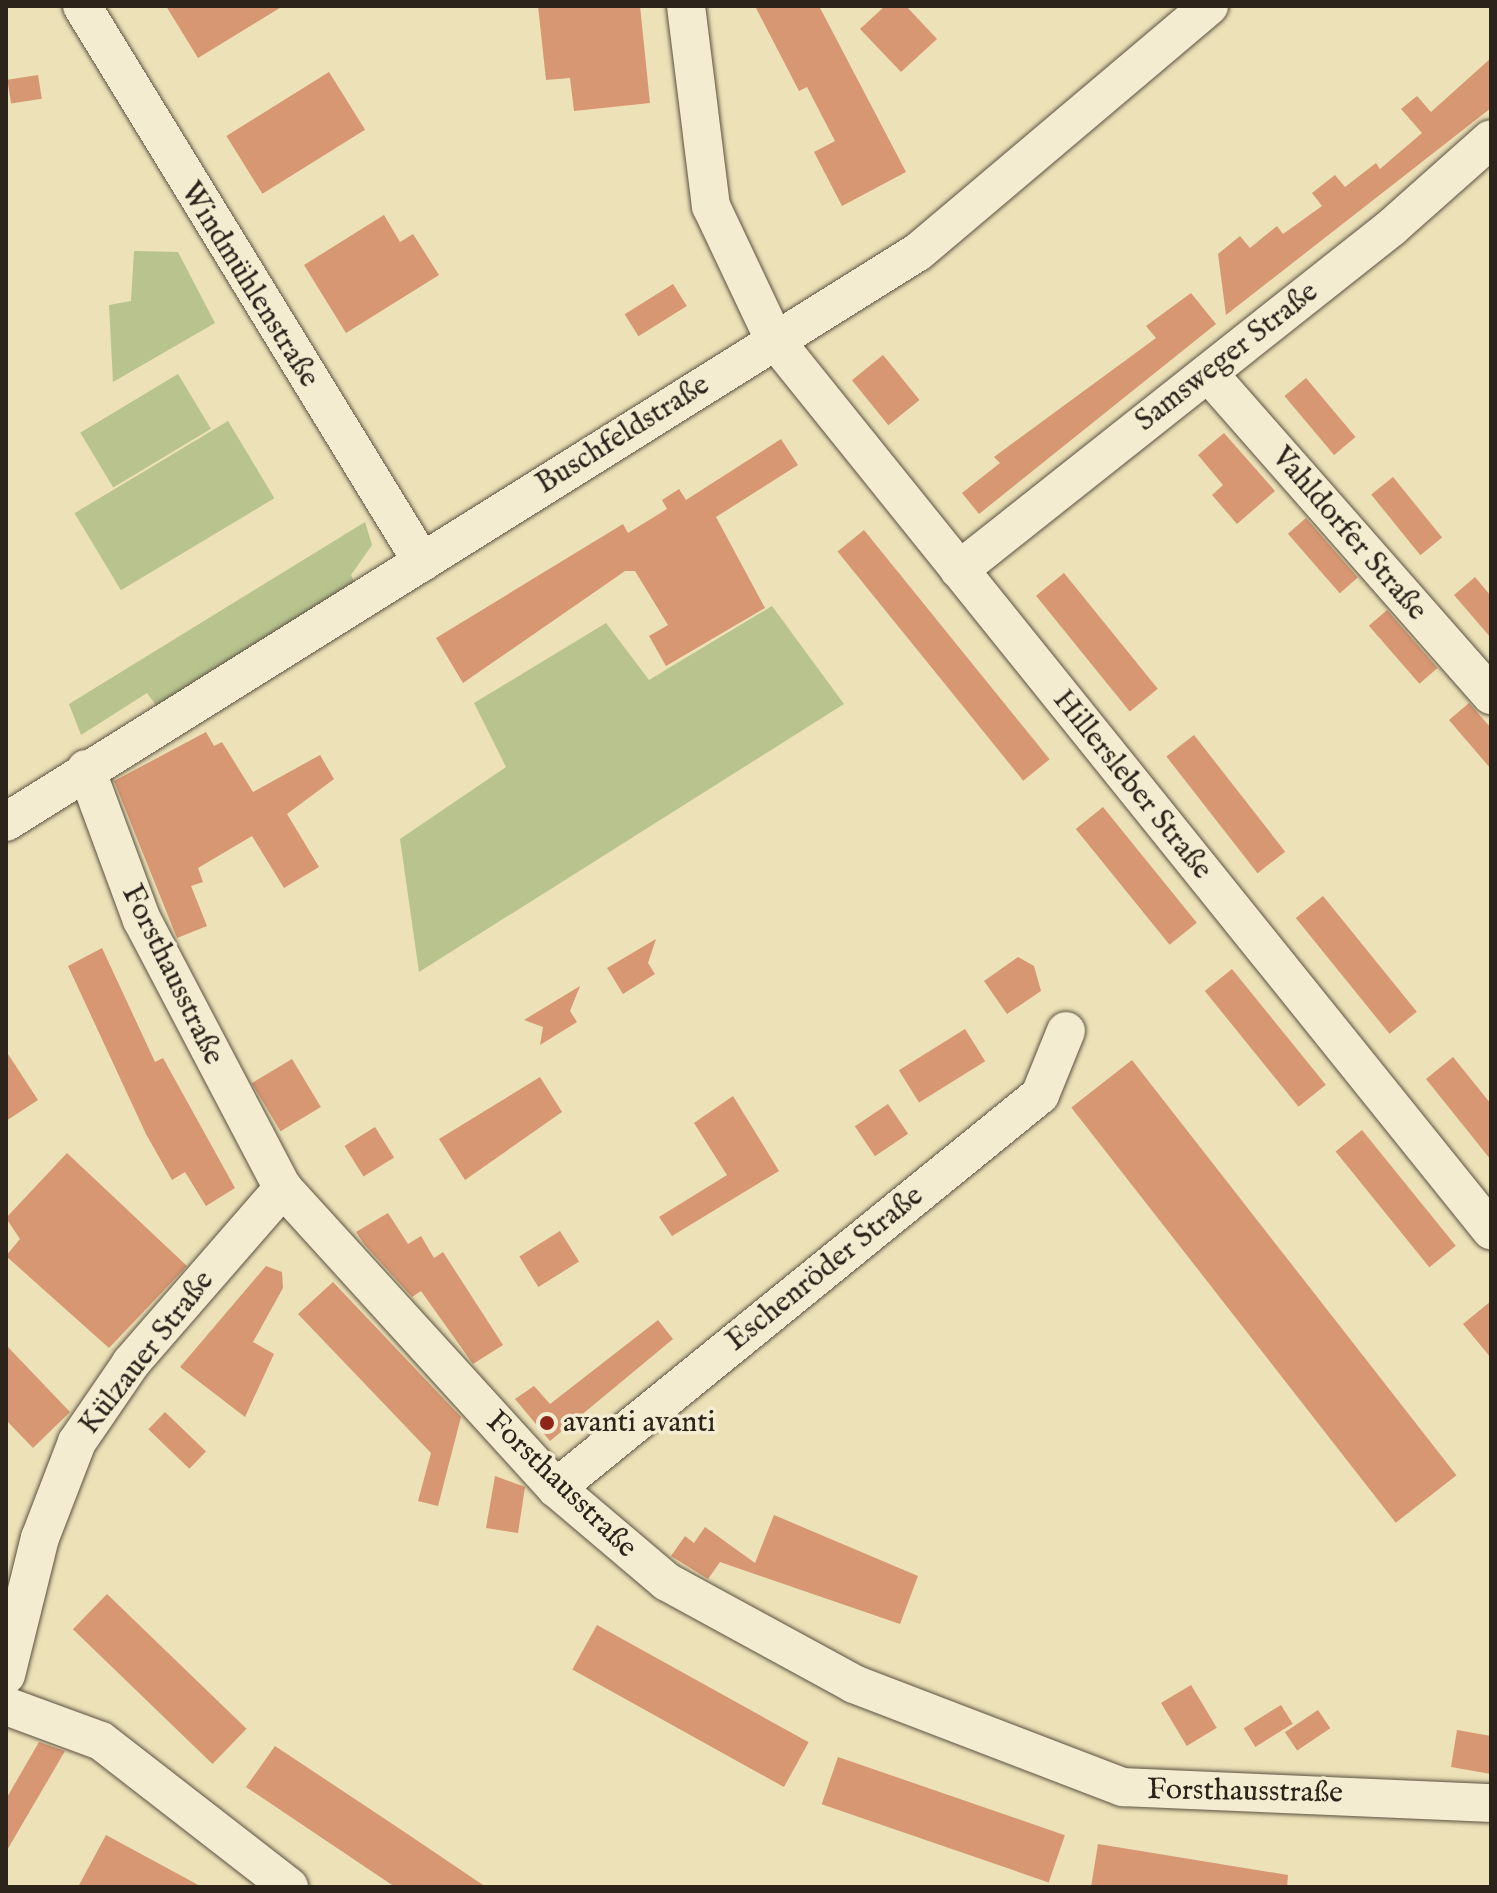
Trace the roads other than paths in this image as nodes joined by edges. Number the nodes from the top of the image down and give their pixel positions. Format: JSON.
{"nodes":[{"id":1,"x":82,"y":6,"type":"edge"},
{"id":2,"x":686,"y":6,"type":"edge"},
{"id":3,"x":1209,"y":6,"type":"edge"},
{"id":4,"x":1491,"y":139,"type":"edge"},
{"id":5,"x":774,"y":339,"type":"junction"},
{"id":6,"x":1208,"y":373,"type":"junction"},
{"id":7,"x":422,"y":562,"type":"junction"},
{"id":8,"x":959,"y":570,"type":"junction"},
{"id":9,"x":1491,"y":695,"type":"edge"},
{"id":10,"x":86,"y":769,"type":"junction"},
{"id":11,"x":6,"y":822,"type":"edge"},
{"id":12,"x":1066,"y":1031,"type":"dead end"},
{"id":13,"x":283,"y":1188,"type":"junction"},
{"id":14,"x":1491,"y":1230,"type":"edge"},
{"id":15,"x":556,"y":1488,"type":"junction"},
{"id":16,"x":6,"y":1675,"type":"edge"},
{"id":17,"x":6,"y":1706,"type":"edge"},
{"id":18,"x":1491,"y":1803,"type":"edge"},
{"id":19,"x":289,"y":1887,"type":"edge"}],
"edges":[{"from":1,"to":7,"type":"street","name":"Windmühlenstraße"},
{"from":2,"to":5,"type":"street","name":"Hillersleber Straße"},
{"from":3,"to":5,"type":"street","name":"Buschfeldstraße"},
{"from":4,"to":6,"type":"street","name":"Samsweger Straße"},
{"from":5,"to":7,"type":"street","name":"Buschfeldstraße"},
{"from":5,"to":8,"type":"street","name":"Hillersleber Straße"},
{"from":6,"to":8,"type":"street","name":"Samsweger Straße"},
{"from":6,"to":9,"type":"street","name":"Vahldorfer Straße"},
{"from":7,"to":10,"type":"street","name":"Buschfeldstraße"},
{"from":8,"to":14,"type":"street","name":"Hillersleber Straße"},
{"from":10,"to":11,"type":"street","name":"Buschfeldstraße"},
{"from":10,"to":13,"type":"street","name":"Forsthausstraße"},
{"from":12,"to":15,"type":"street","name":"Eschenröder Straße"},
{"from":13,"to":15,"type":"street","name":"Forsthausstraße"},
{"from":13,"to":16,"type":"street","name":"Külzauer Straße"},
{"from":15,"to":18,"type":"street","name":"Forsthausstraße"},
{"from":17,"to":19,"type":"street"}]}
